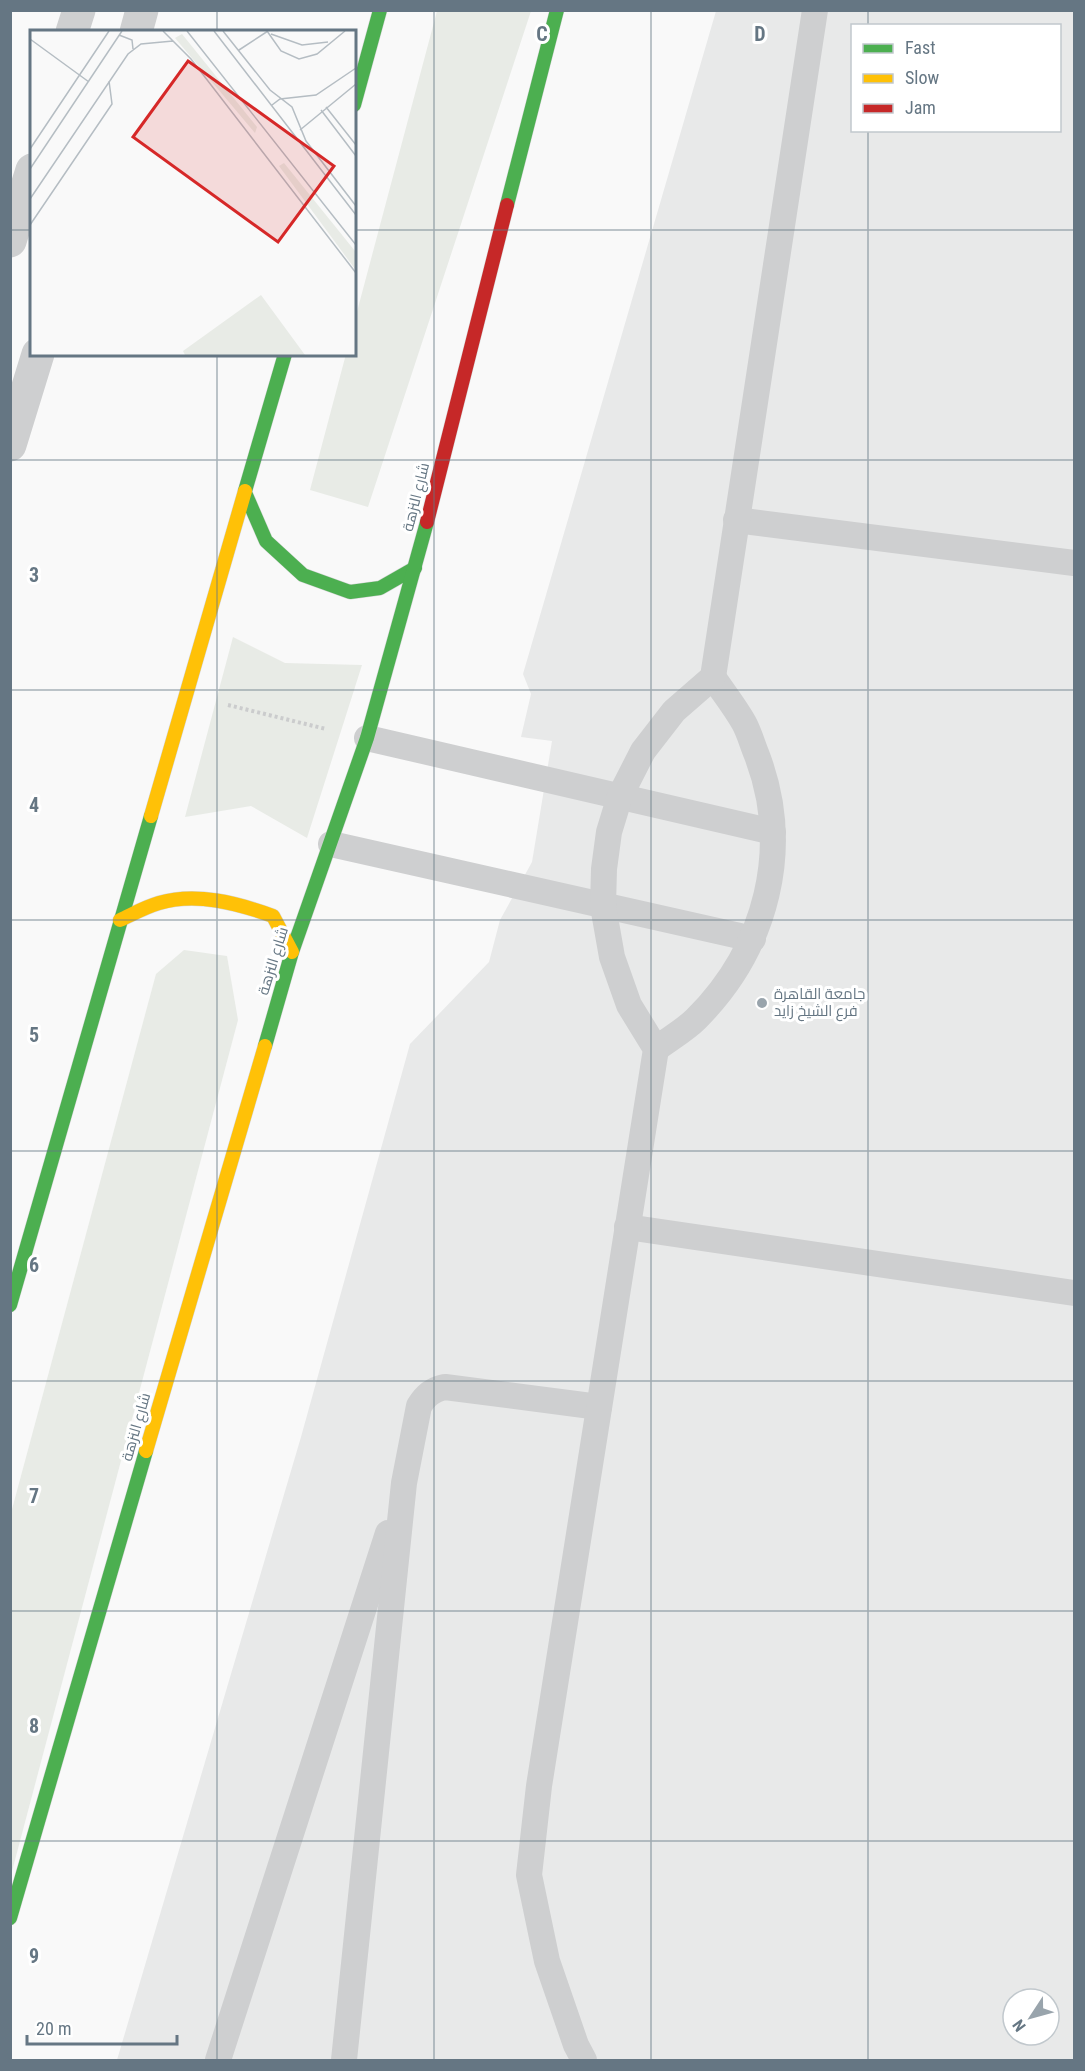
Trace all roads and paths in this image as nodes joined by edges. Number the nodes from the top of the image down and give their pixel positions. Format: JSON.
{"nodes":[{"id":1,"x":79,"y":10,"type":"edge"},
{"id":2,"x":142,"y":10,"type":"edge"},
{"id":3,"x":380,"y":10,"type":"edge"},
{"id":4,"x":557,"y":10,"type":"edge"},
{"id":5,"x":815,"y":10,"type":"edge"},
{"id":6,"x":73,"y":30,"type":"edge"},
{"id":7,"x":137,"y":30,"type":"edge"},
{"id":8,"x":356,"y":98,"type":"edge"},
{"id":9,"x":30,"y":177,"type":"edge"},
{"id":10,"x":10,"y":242,"type":"edge"},
{"id":11,"x":37,"y":356,"type":"edge"},
{"id":12,"x":284,"y":356,"type":"edge"},
{"id":13,"x":10,"y":445,"type":"edge"},
{"id":14,"x":246,"y":495,"type":"junction"},
{"id":15,"x":736,"y":520,"type":"junction"},
{"id":16,"x":1074,"y":563,"type":"edge"},
{"id":17,"x":415,"y":568,"type":"junction"},
{"id":18,"x":713,"y":677,"type":"junction"},
{"id":19,"x":186,"y":696,"type":"junction"},
{"id":20,"x":366,"y":738,"type":"junction"},
{"id":21,"x":620,"y":796,"type":"junction"},
{"id":22,"x":773,"y":832,"type":"junction"},
{"id":23,"x":331,"y":844,"type":"junction"},
{"id":24,"x":603,"y":906,"type":"junction"},
{"id":25,"x":120,"y":920,"type":"junction"},
{"id":26,"x":753,"y":939,"type":"junction"},
{"id":27,"x":292,"y":952,"type":"junction"},
{"id":28,"x":656,"y":1049,"type":"junction"},
{"id":29,"x":627,"y":1227,"type":"junction"},
{"id":30,"x":1074,"y":1293,"type":"edge"},
{"id":31,"x":10,"y":1305,"type":"edge"},
{"id":32,"x":599,"y":1407,"type":"junction"},
{"id":33,"x":404,"y":1483,"type":"junction"},
{"id":34,"x":10,"y":1918,"type":"edge"},
{"id":35,"x":218,"y":2061,"type":"edge"},
{"id":36,"x":344,"y":2061,"type":"edge"},
{"id":37,"x":584,"y":2061,"type":"edge"}],
"edges":[{"from":1,"to":6,"type":"street"},
{"from":2,"to":7,"type":"street"},
{"from":3,"to":8,"type":"main road"},
{"from":4,"to":17,"type":"main road","name":"شارع النزهة"},
{"from":5,"to":15,"type":"lane"},
{"from":9,"to":10,"type":"street"},
{"from":11,"to":13,"type":"street"},
{"from":12,"to":14,"type":"main road"},
{"from":14,"to":17,"type":"main road"},
{"from":14,"to":19,"type":"main road"},
{"from":15,"to":16,"type":"lane"},
{"from":15,"to":18,"type":"lane"},
{"from":17,"to":20,"type":"main road","name":"شارع النزهة"},
{"from":18,"to":21,"type":"lane"},
{"from":18,"to":22,"type":"lane"},
{"from":19,"to":20,"type":"path"},
{"from":19,"to":25,"type":"main road"},
{"from":20,"to":21,"type":"lane"},
{"from":20,"to":23,"type":"main road","name":"شارع النزهة"},
{"from":21,"to":22,"type":"lane"},
{"from":21,"to":24,"type":"lane"},
{"from":22,"to":26,"type":"lane"},
{"from":23,"to":24,"type":"lane"},
{"from":23,"to":27,"type":"main road","name":"شارع النزهة"},
{"from":24,"to":26,"type":"lane"},
{"from":24,"to":28,"type":"lane"},
{"from":25,"to":27,"type":"main road"},
{"from":25,"to":31,"type":"main road"},
{"from":26,"to":28,"type":"lane"},
{"from":27,"to":34,"type":"main road","name":"شارع النزهة"},
{"from":28,"to":29,"type":"lane"},
{"from":29,"to":30,"type":"lane"},
{"from":29,"to":32,"type":"lane"},
{"from":32,"to":33,"type":"lane"},
{"from":32,"to":37,"type":"lane"},
{"from":33,"to":35,"type":"lane"},
{"from":33,"to":36,"type":"lane"}]}
